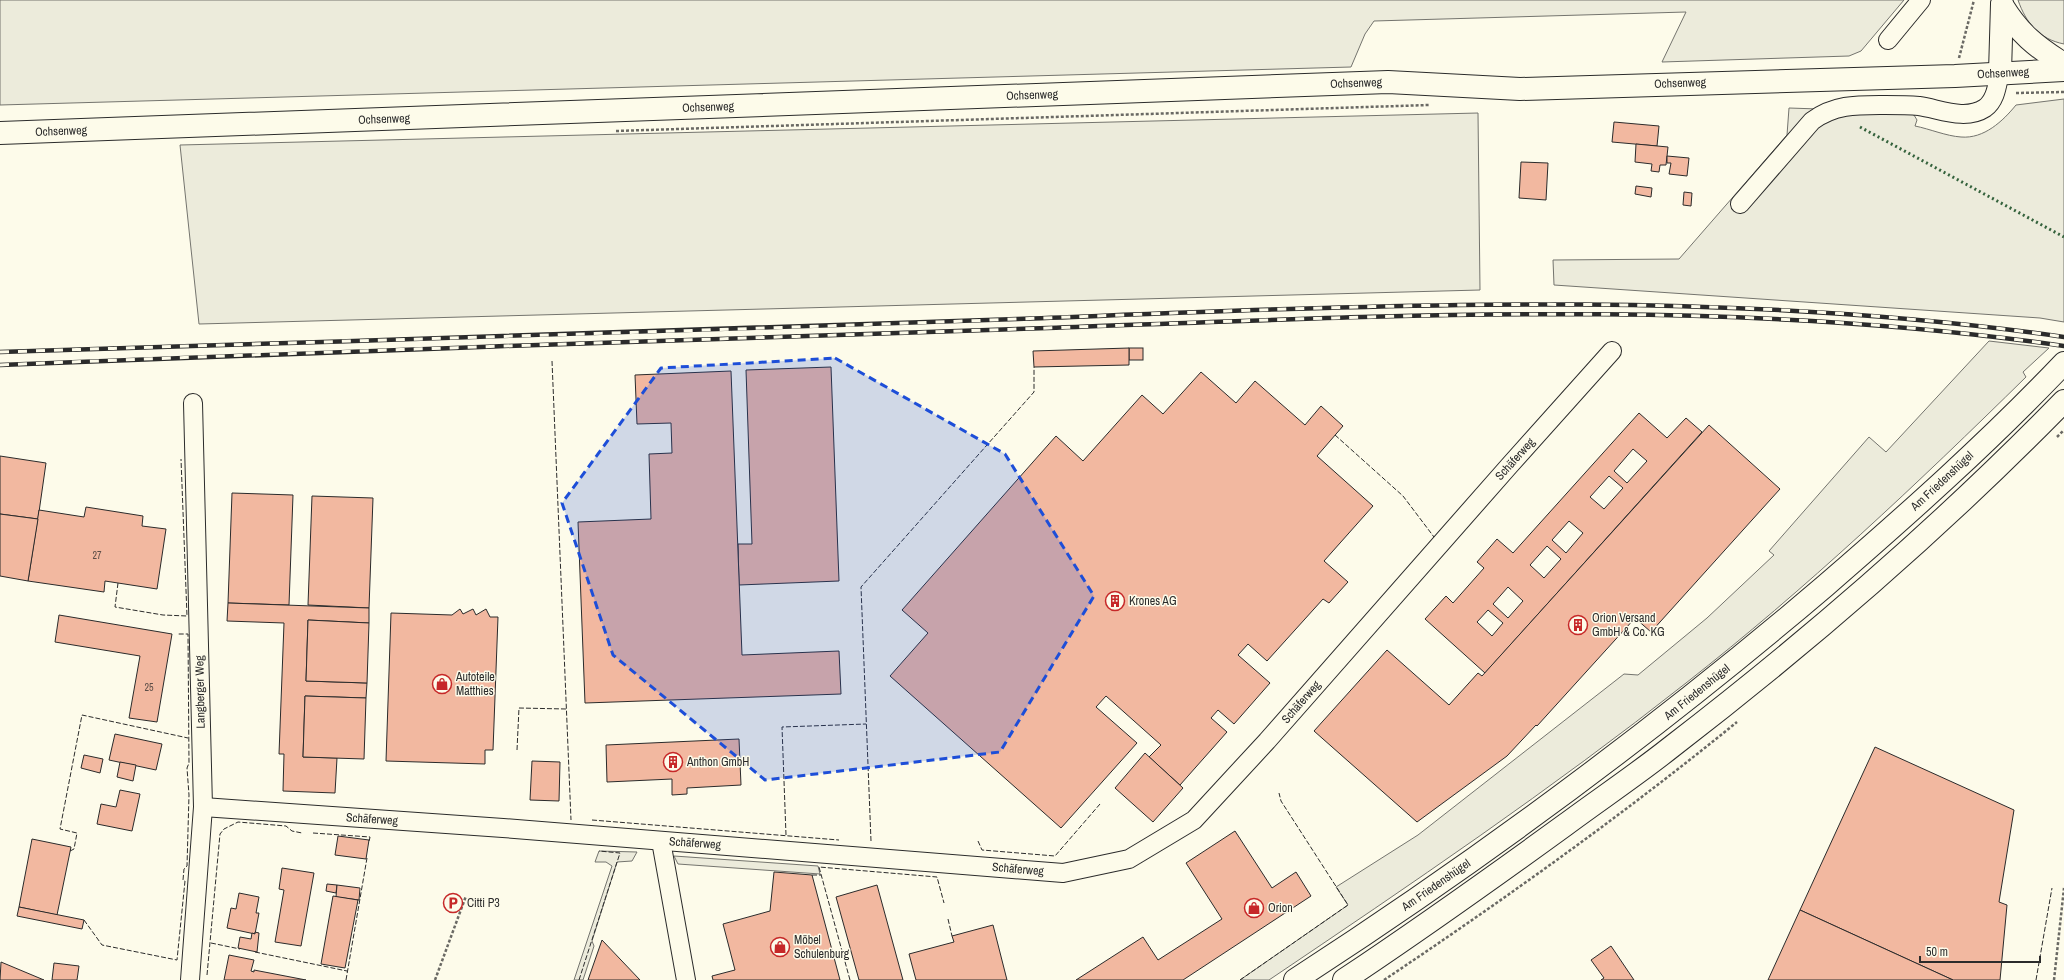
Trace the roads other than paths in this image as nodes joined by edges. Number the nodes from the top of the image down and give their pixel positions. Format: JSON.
{"nodes":[{"id":1,"x":1921,"y":0,"type":"edge"},
{"id":2,"x":2002,"y":3,"type":"edge"},
{"id":3,"x":1888,"y":40,"type":"dead end"},
{"id":4,"x":2064,"y":64,"type":"edge"},
{"id":5,"x":2064,"y":70,"type":"edge"},
{"id":6,"x":2000,"y":72,"type":"junction"},
{"id":7,"x":0,"y":133,"type":"edge"},
{"id":8,"x":1740,"y":204,"type":"dead end"},
{"id":9,"x":1612,"y":351,"type":"dead end"},
{"id":10,"x":2064,"y":363,"type":"edge"},
{"id":11,"x":2064,"y":401,"type":"edge"},
{"id":12,"x":193,"y":403,"type":"dead end"},
{"id":13,"x":203,"y":807,"type":"junction"},
{"id":14,"x":661,"y":841,"type":"junction"},
{"id":15,"x":190,"y":980,"type":"edge"},
{"id":16,"x":686,"y":980,"type":"edge"},
{"id":17,"x":1295,"y":980,"type":"edge"},
{"id":18,"x":1344,"y":980,"type":"edge"}],
"edges":[{"from":1,"to":3,"type":"street"},
{"from":2,"to":4,"type":"main road"},
{"from":2,"to":6,"type":"main road"},
{"from":5,"to":6,"type":"main road","name":"Ochsenweg"},
{"from":6,"to":7,"type":"main road","name":"Ochsenweg"},
{"from":6,"to":8,"type":"street"},
{"from":9,"to":14,"type":"street","name":"Schäferweg"},
{"from":10,"to":17,"type":"main road","name":"Am Friedenshügel"},
{"from":11,"to":18,"type":"main road"},
{"from":12,"to":13,"type":"street","name":"Langberger Weg"},
{"from":13,"to":14,"type":"street","name":"Schäferweg"},
{"from":13,"to":15,"type":"street","name":"Langberger Weg"},
{"from":14,"to":16,"type":"street"}]}
